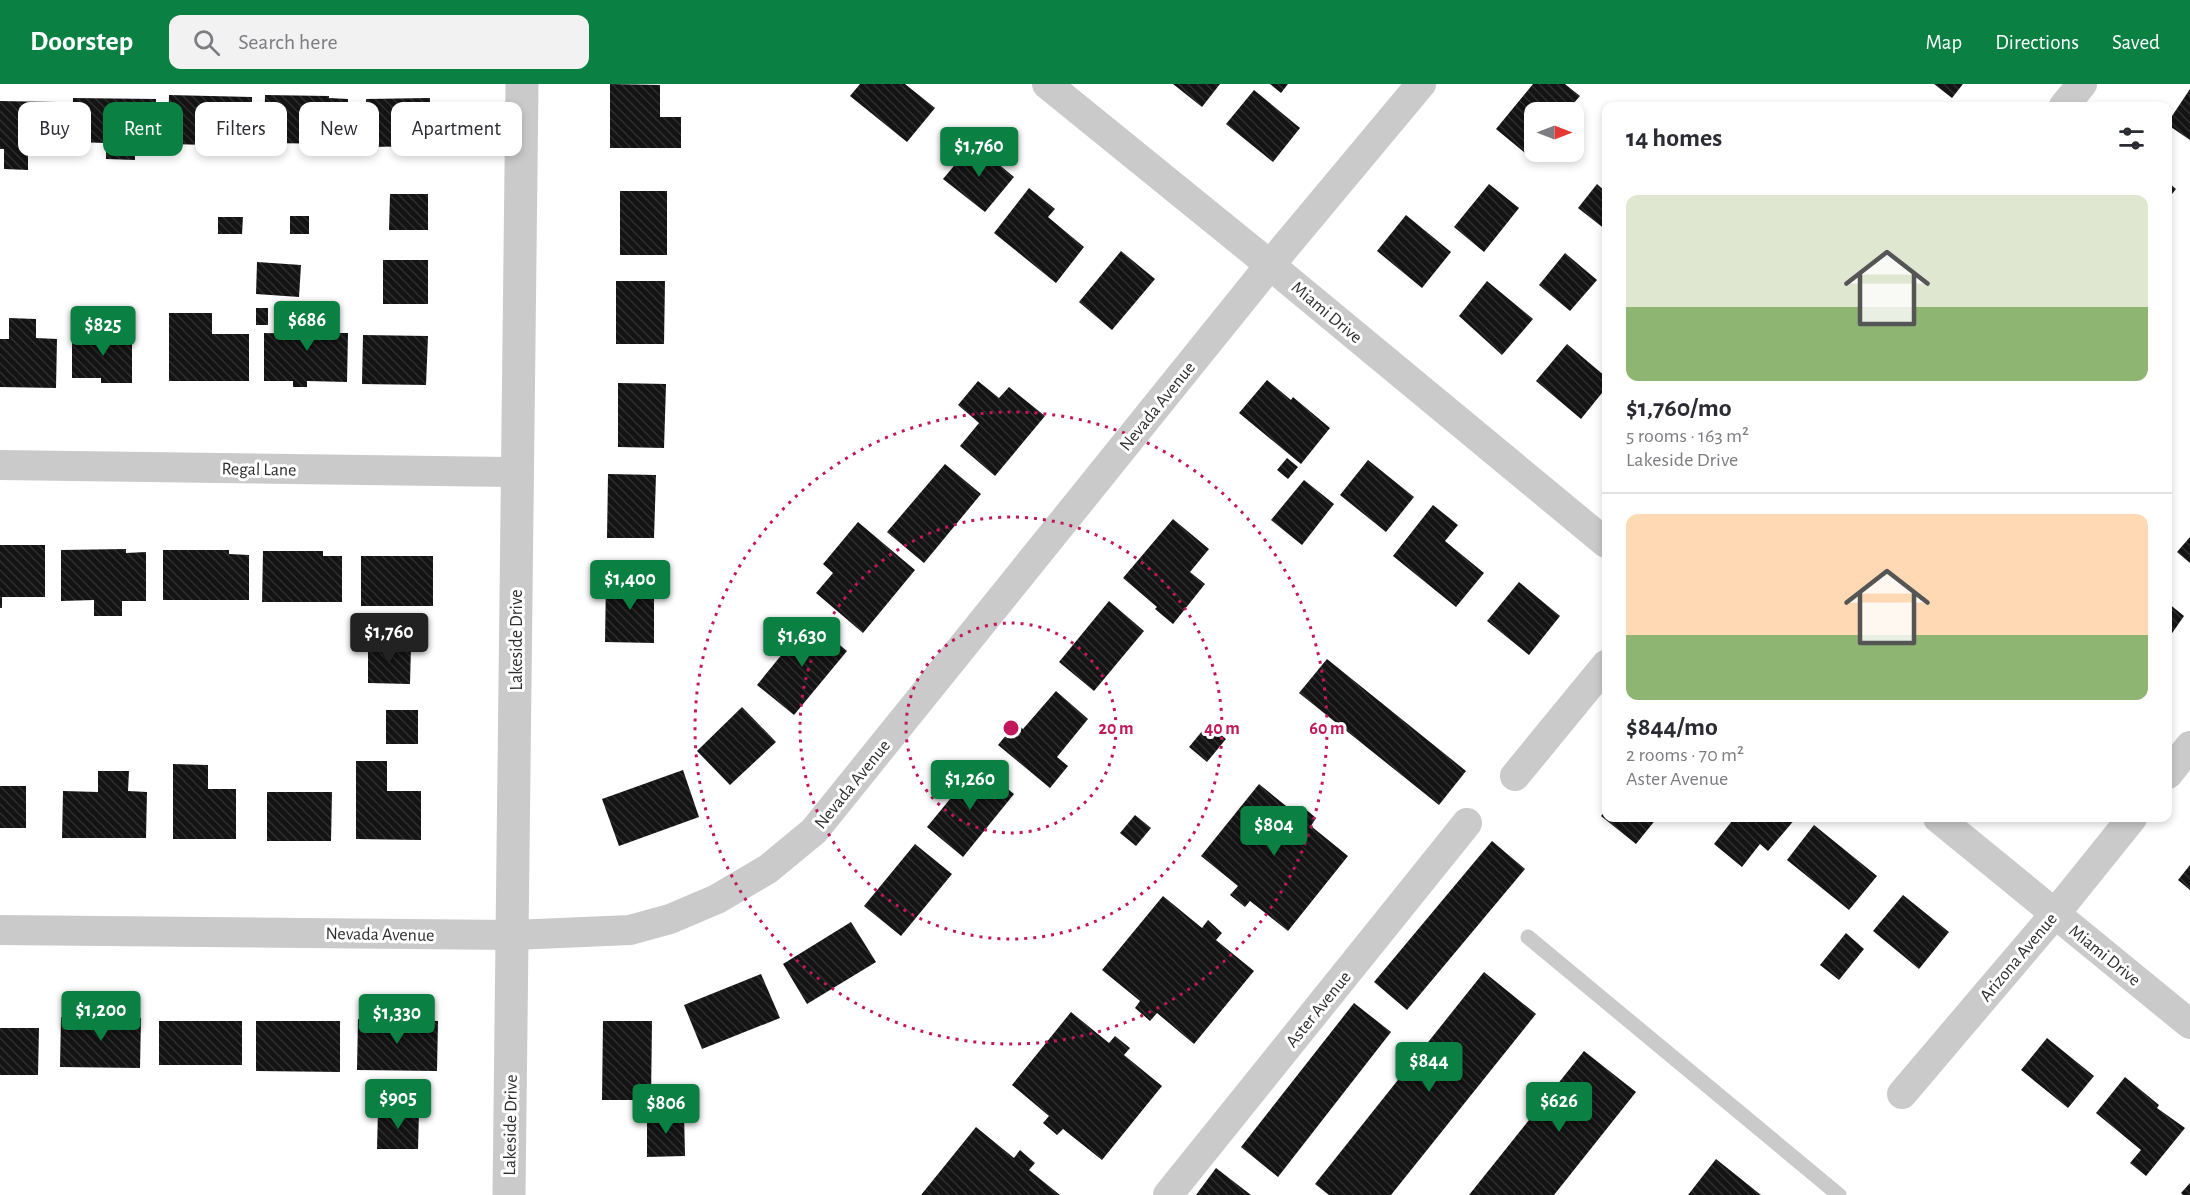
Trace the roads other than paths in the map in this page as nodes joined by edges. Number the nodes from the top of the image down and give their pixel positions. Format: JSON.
{"nodes":[{"id":1,"x":522,"y":84,"type":"edge"},
{"id":2,"x":1047,"y":84,"type":"edge"},
{"id":3,"x":1421,"y":84,"type":"edge"},
{"id":4,"x":2082,"y":84,"type":"edge"},
{"id":5,"x":2067,"y":102,"type":"edge"},
{"id":6,"x":1270,"y":265,"type":"junction"},
{"id":7,"x":0,"y":465,"type":"edge"},
{"id":8,"x":517,"y":472,"type":"junction"},
{"id":9,"x":1602,"y":540,"type":"edge"},
{"id":10,"x":1602,"y":670,"type":"edge"},
{"id":11,"x":2190,"y":746,"type":"edge"},
{"id":12,"x":2172,"y":769,"type":"edge"},
{"id":13,"x":1515,"y":776,"type":"dead end"},
{"id":14,"x":1943,"y":822,"type":"edge"},
{"id":15,"x":2130,"y":822,"type":"edge"},
{"id":16,"x":1467,"y":823,"type":"dead end"},
{"id":17,"x":2054,"y":915,"type":"junction"},
{"id":18,"x":0,"y":930,"type":"edge"},
{"id":19,"x":514,"y":935,"type":"junction"},
{"id":20,"x":1528,"y":937,"type":"dead end"},
{"id":21,"x":2190,"y":1024,"type":"edge"},
{"id":22,"x":1902,"y":1094,"type":"dead end"},
{"id":23,"x":509,"y":1195,"type":"edge"},
{"id":24,"x":1168,"y":1195,"type":"edge"},
{"id":25,"x":1839,"y":1195,"type":"edge"}],
"edges":[{"from":1,"to":8,"type":"street","name":"Lakeside Drive"},
{"from":2,"to":6,"type":"street","name":"Miami Drive"},
{"from":3,"to":6,"type":"street","name":"Nevada Avenue"},
{"from":4,"to":5,"type":"street"},
{"from":6,"to":9,"type":"street","name":"Miami Drive"},
{"from":6,"to":19,"type":"street","name":"Nevada Avenue"},
{"from":7,"to":8,"type":"street","name":"Regal Lane"},
{"from":8,"to":19,"type":"street","name":"Lakeside Drive"},
{"from":10,"to":13,"type":"street"},
{"from":11,"to":12,"type":"street"},
{"from":14,"to":17,"type":"street","name":"Miami Drive"},
{"from":15,"to":17,"type":"street","name":"Arizona Avenue"},
{"from":16,"to":24,"type":"street","name":"Aster Avenue"},
{"from":17,"to":21,"type":"street","name":"Miami Drive"},
{"from":17,"to":22,"type":"street","name":"Arizona Avenue"},
{"from":18,"to":19,"type":"street","name":"Nevada Avenue"},
{"from":19,"to":23,"type":"street","name":"Lakeside Drive"},
{"from":20,"to":25,"type":"lane"}]}
